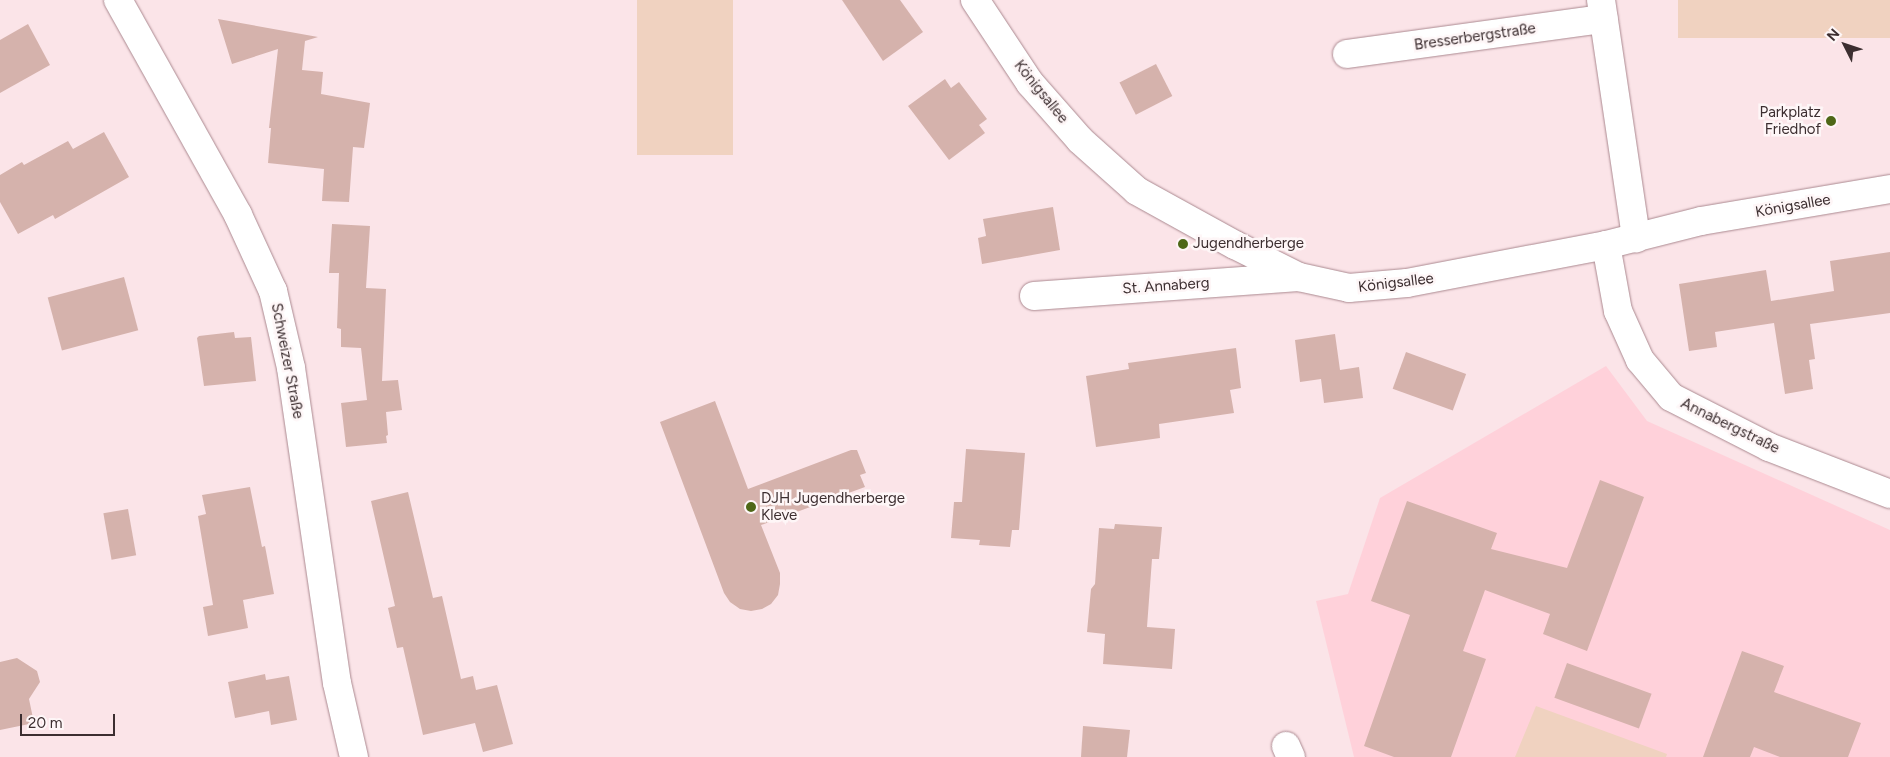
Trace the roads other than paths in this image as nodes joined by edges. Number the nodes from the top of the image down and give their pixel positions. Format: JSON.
{"nodes":[{"id":1,"x":118,"y":0,"type":"edge"},
{"id":2,"x":975,"y":0,"type":"edge"},
{"id":3,"x":1602,"y":10,"type":"edge"},
{"id":4,"x":1347,"y":54,"type":"dead end"},
{"id":5,"x":1890,"y":189,"type":"edge"},
{"id":6,"x":1636,"y":238,"type":"junction"},
{"id":7,"x":1606,"y":245,"type":"junction"},
{"id":8,"x":1299,"y":277,"type":"junction"},
{"id":9,"x":1034,"y":296,"type":"dead end"},
{"id":10,"x":1890,"y":494,"type":"edge"},
{"id":11,"x":354,"y":757,"type":"edge"}],
"edges":[{"from":1,"to":11,"type":"street","name":"Schweizer Straße"},
{"from":2,"to":8,"type":"street","name":"Königsallee"},
{"from":3,"to":4,"type":"street","name":"Bresserbergstraße"},
{"from":3,"to":6,"type":"street","name":"Bresserbergstraße"},
{"from":5,"to":6,"type":"street","name":"Königsallee"},
{"from":6,"to":7,"type":"street","name":"Königsallee"},
{"from":7,"to":8,"type":"street","name":"Königsallee"},
{"from":7,"to":10,"type":"street","name":"Annabergstraße"},
{"from":8,"to":9,"type":"street","name":"St. Annaberg"}]}
